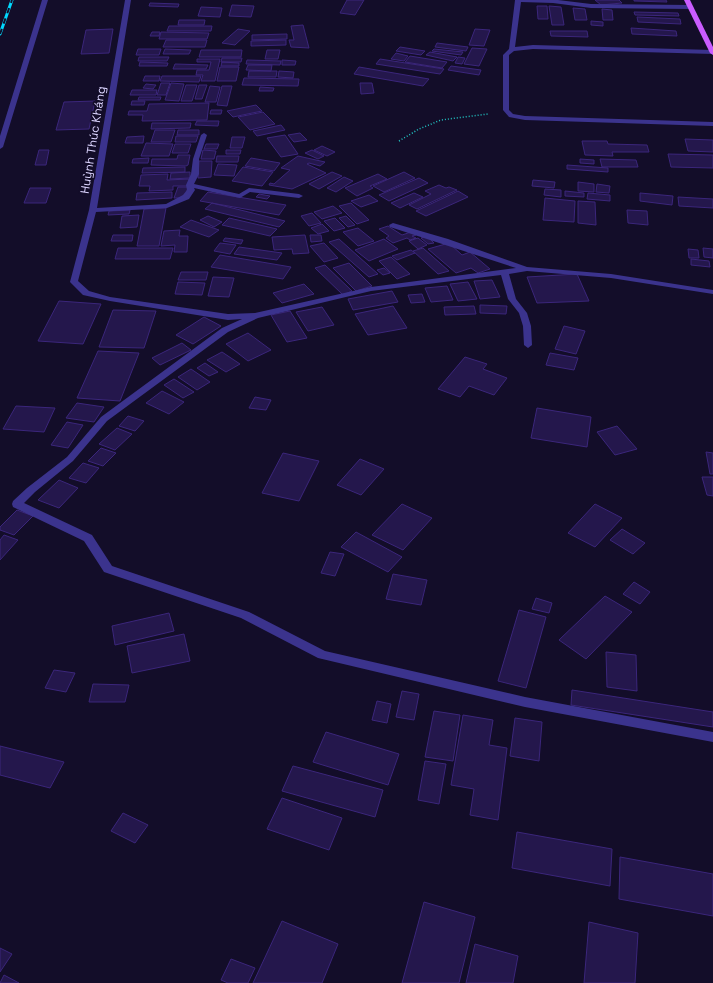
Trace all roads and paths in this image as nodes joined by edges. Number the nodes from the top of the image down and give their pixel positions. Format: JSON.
{"nodes":[{"id":1,"x":45,"y":0,"type":"edge"},
{"id":2,"x":128,"y":0,"type":"edge"},
{"id":3,"x":687,"y":0,"type":"edge"},
{"id":4,"x":690,"y":7,"type":"junction"},
{"id":5,"x":512,"y":49,"type":"junction"},
{"id":6,"x":713,"y":52,"type":"edge"},
{"id":7,"x":506,"y":110,"type":"junction"},
{"id":8,"x":713,"y":124,"type":"edge"},
{"id":9,"x":204,"y":134,"type":"dead end"},
{"id":10,"x":399,"y":141,"type":"dead end"},
{"id":11,"x":0,"y":147,"type":"edge"},
{"id":12,"x":190,"y":185,"type":"junction"},
{"id":13,"x":299,"y":196,"type":"dead end"},
{"id":14,"x":92,"y":210,"type":"junction"},
{"id":15,"x":393,"y":225,"type":"dead end"},
{"id":16,"x":527,"y":269,"type":"junction"},
{"id":17,"x":504,"y":272,"type":"junction"},
{"id":18,"x":713,"y":292,"type":"edge"},
{"id":19,"x":255,"y":316,"type":"junction"},
{"id":20,"x":528,"y":345,"type":"dead end"},
{"id":21,"x":713,"y":736,"type":"edge"}],
"edges":[{"from":1,"to":11,"type":"street"},
{"from":2,"to":14,"type":"street","name":"Huỳnh Thúc Kháng"},
{"from":3,"to":4,"type":"main road"},
{"from":4,"to":5,"type":"street"},
{"from":4,"to":6,"type":"main road"},
{"from":5,"to":6,"type":"street"},
{"from":5,"to":7,"type":"street"},
{"from":7,"to":8,"type":"street"},
{"from":7,"to":10,"type":"path"},
{"from":9,"to":12,"type":"street"},
{"from":12,"to":13,"type":"street"},
{"from":12,"to":14,"type":"street"},
{"from":14,"to":19,"type":"street","name":"Huỳnh Thúc Kháng"},
{"from":15,"to":16,"type":"street"},
{"from":16,"to":17,"type":"street"},
{"from":16,"to":18,"type":"street"},
{"from":17,"to":19,"type":"street"},
{"from":17,"to":20,"type":"street"},
{"from":19,"to":21,"type":"street"}]}
